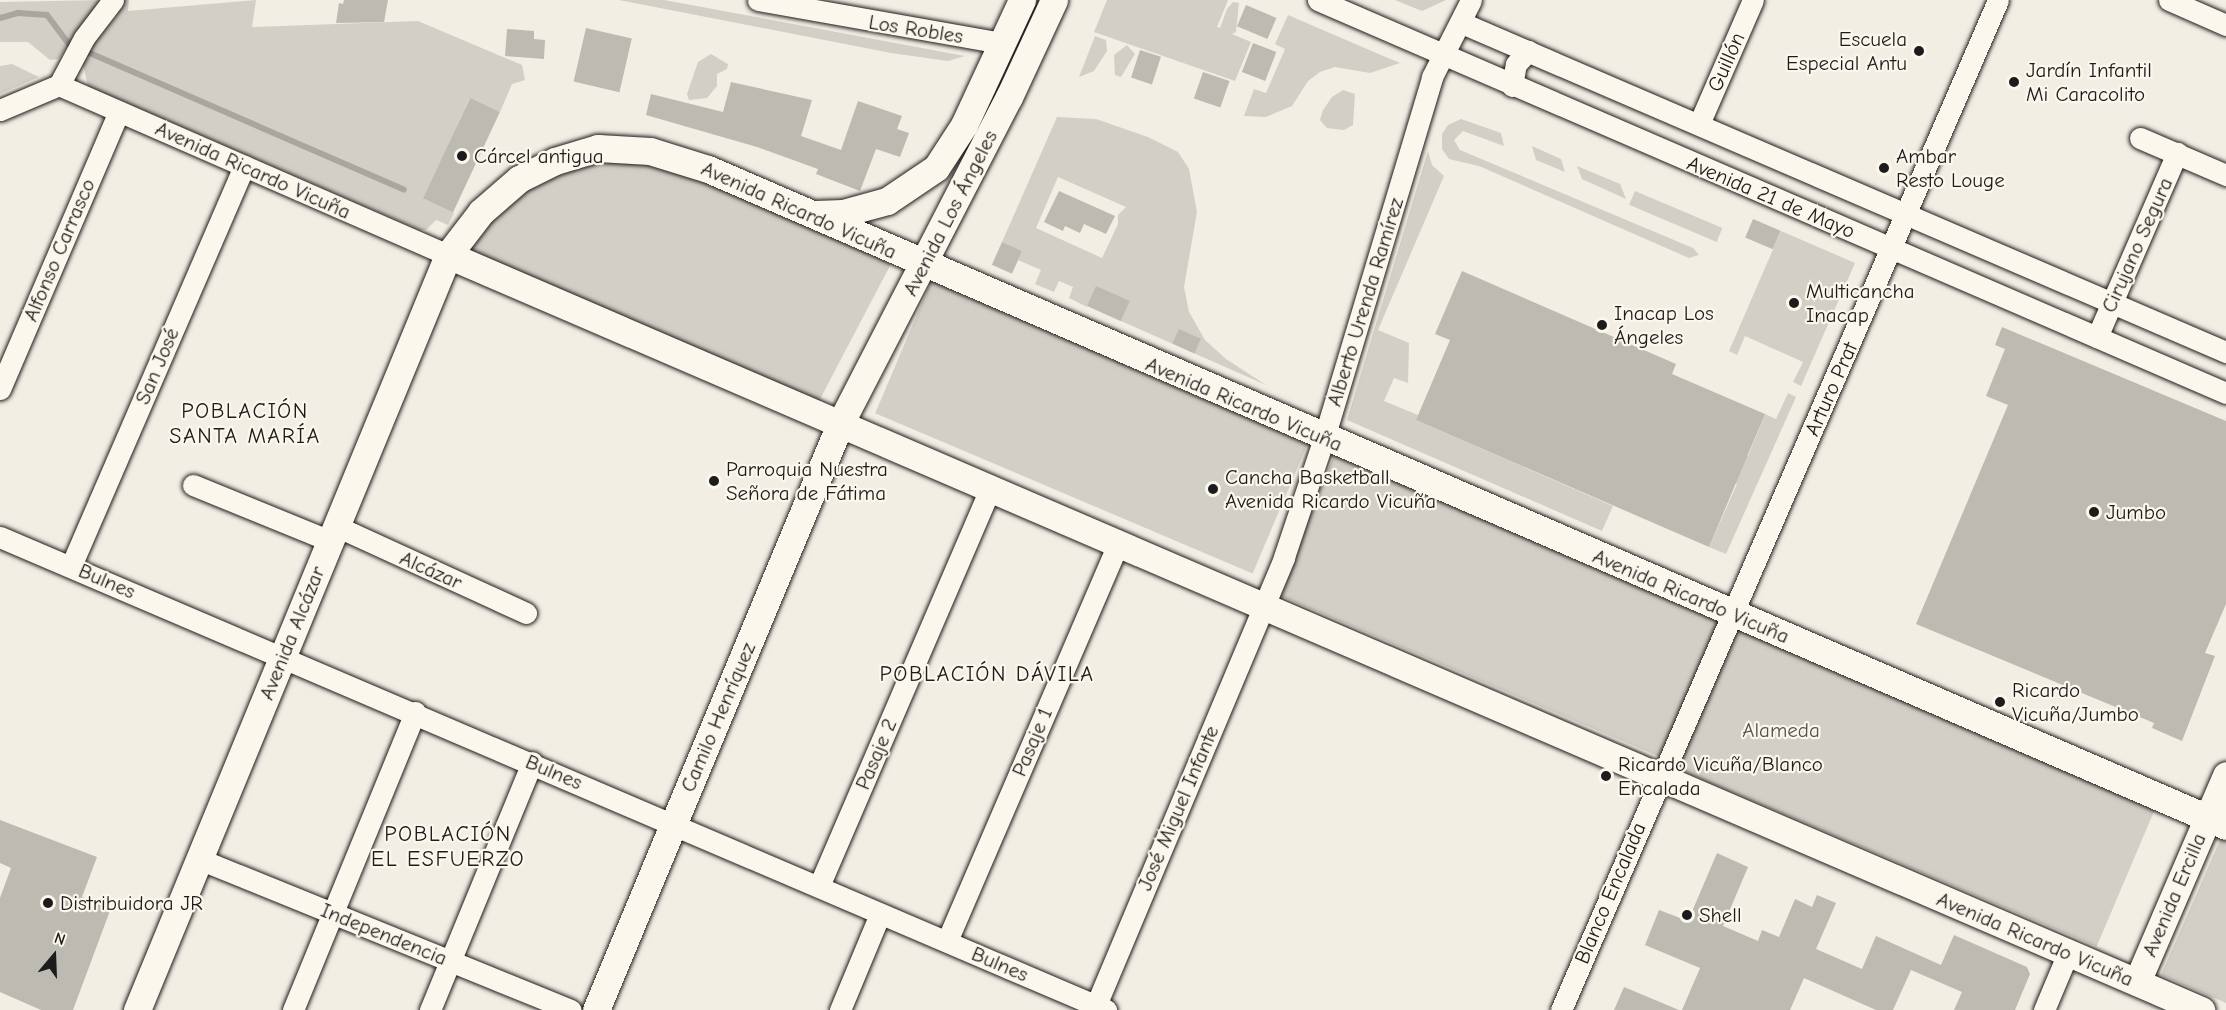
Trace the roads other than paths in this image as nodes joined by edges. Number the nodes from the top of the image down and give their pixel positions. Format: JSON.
{"nodes":[{"id":1,"x":113,"y":0,"type":"edge"},
{"id":2,"x":758,"y":0,"type":"edge"},
{"id":3,"x":1022,"y":0,"type":"edge"},
{"id":4,"x":1054,"y":0,"type":"edge"},
{"id":5,"x":1318,"y":0,"type":"edge"},
{"id":6,"x":1471,"y":0,"type":"edge"},
{"id":7,"x":1753,"y":0,"type":"edge"},
{"id":8,"x":1998,"y":0,"type":"edge"},
{"id":9,"x":2169,"y":0,"type":"edge"},
{"id":10,"x":1462,"y":23,"type":"junction"},
{"id":11,"x":2226,"y":25,"type":"edge"},
{"id":12,"x":1003,"y":44,"type":"junction"},
{"id":13,"x":1528,"y":51,"type":"junction"},
{"id":14,"x":1444,"y":56,"type":"junction"},
{"id":15,"x":59,"y":86,"type":"junction"},
{"id":16,"x":1512,"y":86,"type":"junction"},
{"id":17,"x":0,"y":110,"type":"edge"},
{"id":18,"x":119,"y":111,"type":"junction"},
{"id":19,"x":1699,"y":124,"type":"junction"},
{"id":20,"x":2140,"y":138,"type":"dead end"},
{"id":21,"x":2177,"y":153,"type":"junction"},
{"id":22,"x":244,"y":166,"type":"junction"},
{"id":23,"x":2226,"y":175,"type":"edge"},
{"id":24,"x":810,"y":213,"type":"junction"},
{"id":25,"x":1907,"y":215,"type":"junction"},
{"id":26,"x":1892,"y":249,"type":"junction"},
{"id":27,"x":448,"y":255,"type":"junction"},
{"id":28,"x":924,"y":265,"type":"junction"},
{"id":29,"x":2112,"y":303,"type":"junction"},
{"id":30,"x":2097,"y":337,"type":"junction"},
{"id":31,"x":2226,"y":352,"type":"edge"},
{"id":32,"x":0,"y":389,"type":"edge"},
{"id":33,"x":2226,"y":393,"type":"edge"},
{"id":34,"x":840,"y":424,"type":"junction"},
{"id":35,"x":1324,"y":438,"type":"junction"},
{"id":36,"x":193,"y":485,"type":"dead end"},
{"id":37,"x":990,"y":489,"type":"junction"},
{"id":38,"x":333,"y":534,"type":"junction"},
{"id":39,"x":0,"y":537,"type":"edge"},
{"id":40,"x":1118,"y":544,"type":"junction"},
{"id":41,"x":71,"y":566,"type":"junction"},
{"id":42,"x":1263,"y":606,"type":"junction"},
{"id":43,"x":526,"y":613,"type":"dead end"},
{"id":44,"x":1733,"y":614,"type":"junction"},
{"id":45,"x":283,"y":655,"type":"junction"},
{"id":46,"x":415,"y":712,"type":"junction"},
{"id":47,"x":532,"y":762,"type":"junction"},
{"id":48,"x":1660,"y":776,"type":"junction"},
{"id":49,"x":2226,"y":776,"type":"edge"},
{"id":50,"x":2217,"y":822,"type":"edge"},
{"id":51,"x":674,"y":823,"type":"junction"},
{"id":52,"x":199,"y":859,"type":"junction"},
{"id":53,"x":819,"y":886,"type":"junction"},
{"id":54,"x":333,"y":913,"type":"junction"},
{"id":55,"x":880,"y":914,"type":"junction"},
{"id":56,"x":946,"y":941,"type":"junction"},
{"id":57,"x":2068,"y":953,"type":"junction"},
{"id":58,"x":450,"y":961,"type":"junction"},
{"id":59,"x":2137,"y":982,"type":"junction"},
{"id":60,"x":1099,"y":1008,"type":"edge"},
{"id":61,"x":137,"y":1010,"type":"edge"},
{"id":62,"x":293,"y":1010,"type":"edge"},
{"id":63,"x":430,"y":1010,"type":"edge"},
{"id":64,"x":570,"y":1010,"type":"edge"},
{"id":65,"x":596,"y":1010,"type":"edge"},
{"id":66,"x":840,"y":1010,"type":"edge"},
{"id":67,"x":1561,"y":1010,"type":"edge"},
{"id":68,"x":2044,"y":1010,"type":"edge"},
{"id":69,"x":2201,"y":1010,"type":"edge"}],
"edges":[{"from":1,"to":15,"type":"street"},
{"from":2,"to":12,"type":"street","name":"Los Robles"},
{"from":3,"to":12,"type":"main road","name":"Avenida Los Ángeles"},
{"from":4,"to":28,"type":"main road","name":"Avenida Los Ángeles"},
{"from":5,"to":14,"type":"street","name":"Avenida 21 de Mayo"},
{"from":6,"to":10,"type":"street","name":"Alberto Urenda Ramírez"},
{"from":7,"to":19,"type":"street","name":"Guillón"},
{"from":8,"to":25,"type":"street","name":"Arturo Prat"},
{"from":9,"to":11,"type":"street"},
{"from":10,"to":13,"type":"street","name":"Avenida 21 de Mayo"},
{"from":10,"to":14,"type":"street","name":"Alberto Urenda Ramírez"},
{"from":12,"to":24,"type":"main road","name":"Avenida Los Ángeles"},
{"from":13,"to":16,"type":"street"},
{"from":13,"to":19,"type":"street","name":"Avenida 21 de Mayo"},
{"from":14,"to":16,"type":"street","name":"Avenida 21 de Mayo"},
{"from":14,"to":35,"type":"street","name":"Alberto Urenda Ramírez"},
{"from":15,"to":17,"type":"street"},
{"from":15,"to":18,"type":"street","name":"Avenida Ricardo Vicuña"},
{"from":16,"to":26,"type":"street","name":"Avenida 21 de Mayo"},
{"from":18,"to":22,"type":"street","name":"Avenida Ricardo Vicuña"},
{"from":18,"to":32,"type":"street","name":"Alfonso Carrasco"},
{"from":19,"to":25,"type":"street","name":"Avenida 21 de Mayo"},
{"from":20,"to":21,"type":"street","name":"Cirujano Segura"},
{"from":21,"to":23,"type":"street","name":"Cirujano Segura"},
{"from":21,"to":29,"type":"street","name":"Cirujano Segura"},
{"from":22,"to":27,"type":"street","name":"Avenida Ricardo Vicuña"},
{"from":22,"to":41,"type":"street","name":"San José"},
{"from":24,"to":27,"type":"main road","name":"Avenida Ricardo Vicuña"},
{"from":24,"to":28,"type":"main road","name":"Avenida Ricardo Vicuña"},
{"from":25,"to":26,"type":"street","name":"Arturo Prat"},
{"from":25,"to":29,"type":"street","name":"Avenida 21 de Mayo"},
{"from":26,"to":30,"type":"street","name":"Avenida 21 de Mayo"},
{"from":26,"to":44,"type":"street","name":"Arturo Prat"},
{"from":27,"to":34,"type":"main road","name":"Avenida Ricardo Vicuña"},
{"from":27,"to":38,"type":"main road","name":"Avenida Alcázar"},
{"from":28,"to":34,"type":"main road","name":"Avenida Los Ángeles"},
{"from":28,"to":35,"type":"main road","name":"Avenida Ricardo Vicuña"},
{"from":29,"to":30,"type":"street","name":"Cirujano Segura"},
{"from":29,"to":31,"type":"street","name":"Avenida 21 de Mayo"},
{"from":30,"to":33,"type":"street","name":"Avenida 21 de Mayo"},
{"from":34,"to":37,"type":"main road","name":"Avenida Ricardo Vicuña"},
{"from":34,"to":51,"type":"main road","name":"Camilo Henríquez"},
{"from":35,"to":42,"type":"street","name":"Alberto Urenda Ramírez"},
{"from":35,"to":44,"type":"main road","name":"Avenida Ricardo Vicuña"},
{"from":36,"to":38,"type":"street","name":"Alcázar"},
{"from":37,"to":40,"type":"main road","name":"Avenida Ricardo Vicuña"},
{"from":37,"to":53,"type":"street","name":"Pasaje 2"},
{"from":38,"to":43,"type":"street","name":"Alcázar"},
{"from":38,"to":45,"type":"main road","name":"Avenida Alcázar"},
{"from":39,"to":41,"type":"street","name":"Bulnes"},
{"from":40,"to":42,"type":"main road","name":"Avenida Ricardo Vicuña"},
{"from":40,"to":56,"type":"street","name":"Pasaje 1"},
{"from":41,"to":45,"type":"street","name":"Bulnes"},
{"from":42,"to":48,"type":"main road","name":"Avenida Ricardo Vicuña"},
{"from":42,"to":60,"type":"street","name":"José Miguel Infante"},
{"from":44,"to":48,"type":"street","name":"Arturo Prat"},
{"from":44,"to":50,"type":"main road","name":"Avenida Ricardo Vicuña"},
{"from":45,"to":46,"type":"street","name":"Bulnes"},
{"from":45,"to":52,"type":"main road","name":"Avenida Alcázar"},
{"from":46,"to":47,"type":"street","name":"Bulnes"},
{"from":46,"to":54,"type":"street"},
{"from":47,"to":51,"type":"street","name":"Bulnes"},
{"from":47,"to":58,"type":"street"},
{"from":48,"to":57,"type":"main road","name":"Avenida Ricardo Vicuña"},
{"from":48,"to":67,"type":"street","name":"Blanco Encalada"},
{"from":49,"to":50,"type":"main road","name":"Avenida Ercilla"},
{"from":50,"to":59,"type":"main road","name":"Avenida Ercilla"},
{"from":51,"to":53,"type":"street","name":"Bulnes"},
{"from":51,"to":65,"type":"main road","name":"Camilo Henríquez"},
{"from":52,"to":54,"type":"street","name":"Independencia"},
{"from":52,"to":61,"type":"main road","name":"Avenida Alcázar"},
{"from":53,"to":55,"type":"street","name":"Bulnes"},
{"from":54,"to":58,"type":"street","name":"Independencia"},
{"from":54,"to":62,"type":"street"},
{"from":55,"to":56,"type":"street","name":"Bulnes"},
{"from":55,"to":66,"type":"street"},
{"from":56,"to":60,"type":"street","name":"Bulnes"},
{"from":57,"to":59,"type":"main road","name":"Avenida Ricardo Vicuña"},
{"from":57,"to":68,"type":"street"},
{"from":58,"to":63,"type":"street"},
{"from":58,"to":64,"type":"street","name":"Independencia"},
{"from":59,"to":69,"type":"main road","name":"Avenida Ricardo Vicuña"}]}
